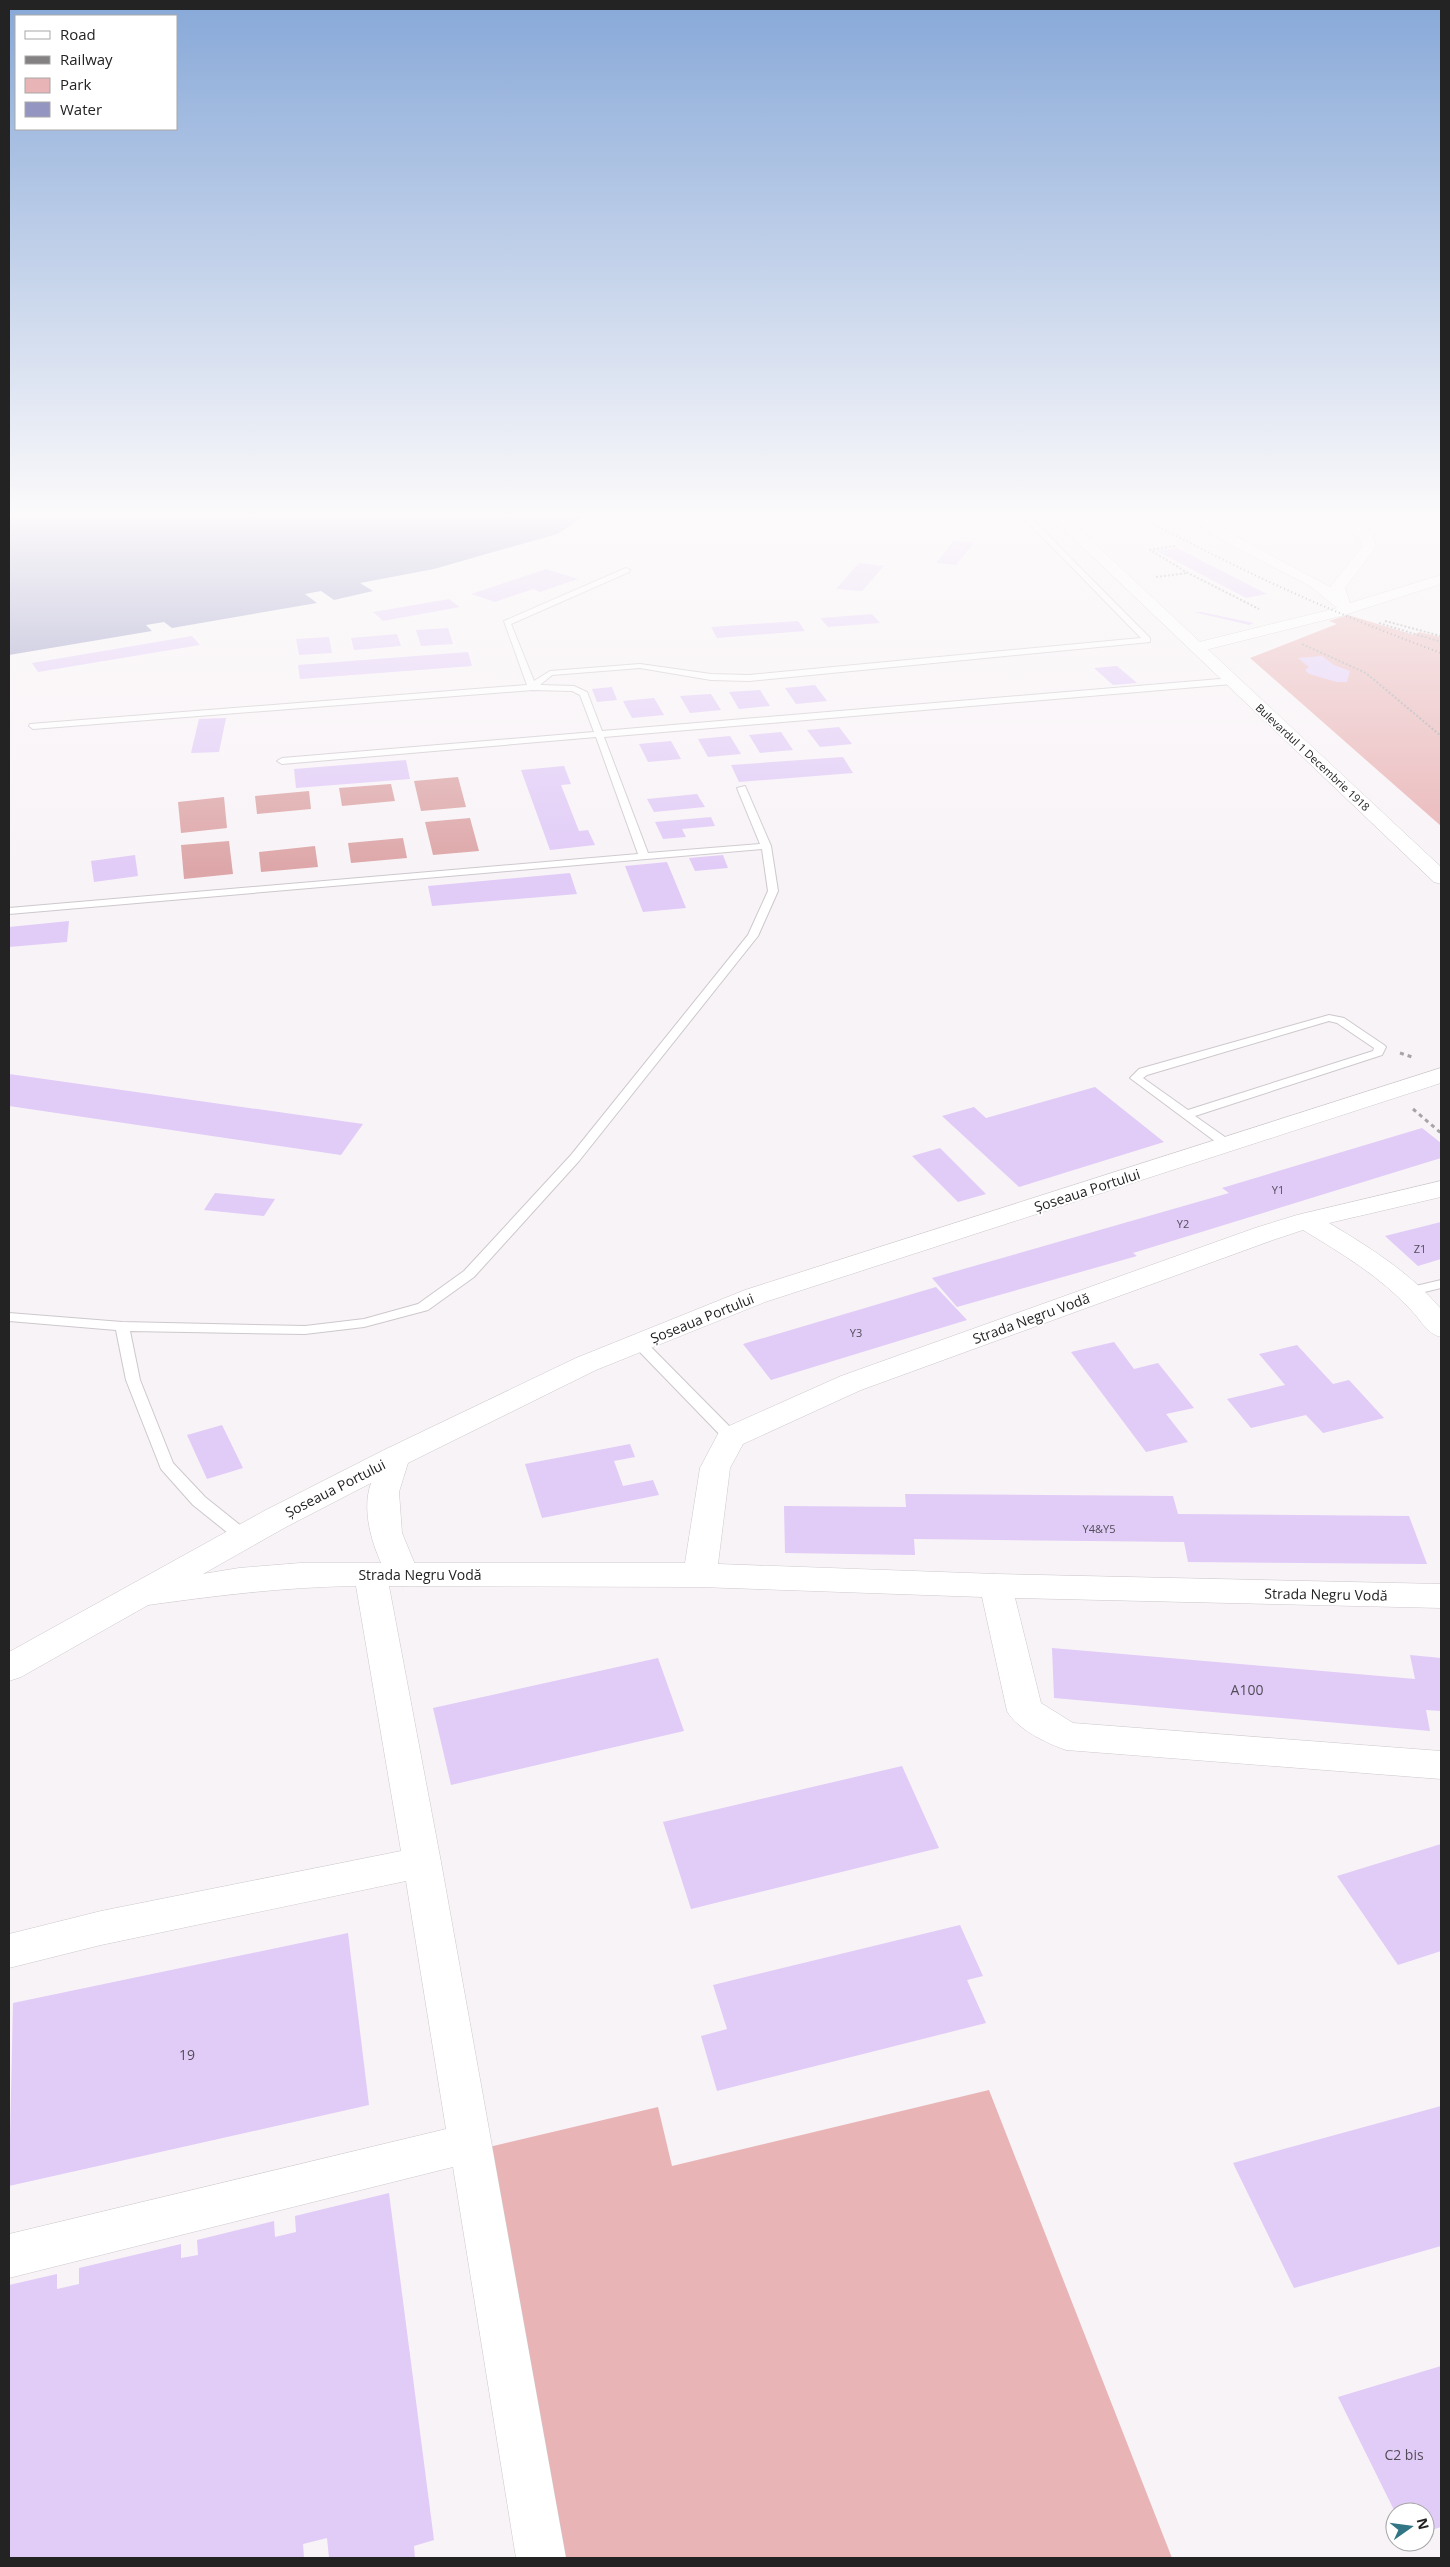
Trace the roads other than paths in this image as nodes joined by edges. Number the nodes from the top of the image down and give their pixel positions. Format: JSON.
{"nodes":[{"id":1,"x":511,"y":633,"type":"edge"},
{"id":2,"x":1140,"y":633,"type":"edge"},
{"id":3,"x":1182,"y":633,"type":"edge"},
{"id":4,"x":1254,"y":633,"type":"edge"},
{"id":5,"x":1197,"y":647,"type":"junction"},
{"id":6,"x":1232,"y":681,"type":"junction"},
{"id":7,"x":532,"y":687,"type":"junction"},
{"id":8,"x":33,"y":726,"type":"dead end"},
{"id":9,"x":600,"y":734,"type":"junction"},
{"id":10,"x":282,"y":761,"type":"dead end"},
{"id":11,"x":742,"y":788,"type":"dead end"},
{"id":12,"x":766,"y":846,"type":"junction"},
{"id":13,"x":644,"y":856,"type":"junction"},
{"id":14,"x":1441,"y":878,"type":"edge"},
{"id":15,"x":9,"y":911,"type":"edge"},
{"id":16,"x":1441,"y":1075,"type":"edge"},
{"id":17,"x":1186,"y":1115,"type":"junction"},
{"id":18,"x":1228,"y":1145,"type":"junction"},
{"id":19,"x":1441,"y":1189,"type":"edge"},
{"id":20,"x":1306,"y":1221,"type":"junction"},
{"id":21,"x":1441,"y":1284,"type":"edge"},
{"id":22,"x":1408,"y":1292,"type":"junction"},
{"id":23,"x":9,"y":1317,"type":"edge"},
{"id":24,"x":122,"y":1326,"type":"junction"},
{"id":25,"x":1441,"y":1328,"type":"edge"},
{"id":26,"x":639,"y":1343,"type":"junction"},
{"id":27,"x":731,"y":1437,"type":"junction"},
{"id":28,"x":395,"y":1457,"type":"junction"},
{"id":29,"x":244,"y":1537,"type":"junction"},
{"id":30,"x":386,"y":1574,"type":"junction"},
{"id":31,"x":700,"y":1575,"type":"junction"},
{"id":32,"x":996,"y":1586,"type":"junction"},
{"id":33,"x":141,"y":1594,"type":"junction"},
{"id":34,"x":1441,"y":1596,"type":"edge"},
{"id":35,"x":9,"y":1668,"type":"edge"},
{"id":36,"x":1441,"y":1765,"type":"edge"},
{"id":37,"x":422,"y":1862,"type":"junction"},
{"id":38,"x":9,"y":1951,"type":"edge"},
{"id":39,"x":470,"y":2143,"type":"junction"},
{"id":40,"x":9,"y":2256,"type":"edge"},
{"id":41,"x":541,"y":2558,"type":"edge"}],
"edges":[{"from":1,"to":7,"type":"lane"},
{"from":2,"to":7,"type":"lane"},
{"from":3,"to":5,"type":"main road","name":"Bulevardul 1 Decembrie 1918"},
{"from":4,"to":5,"type":"main road"},
{"from":5,"to":6,"type":"main road","name":"Bulevardul 1 Decembrie 1918"},
{"from":6,"to":9,"type":"lane"},
{"from":6,"to":14,"type":"main road","name":"Bulevardul 1 Decembrie 1918"},
{"from":7,"to":8,"type":"lane"},
{"from":7,"to":9,"type":"lane"},
{"from":9,"to":10,"type":"lane"},
{"from":9,"to":13,"type":"lane"},
{"from":11,"to":12,"type":"lane"},
{"from":12,"to":13,"type":"lane"},
{"from":12,"to":24,"type":"lane"},
{"from":13,"to":15,"type":"lane"},
{"from":16,"to":18,"type":"main road","name":"Șoseaua Portului"},
{"from":17,"to":17,"type":"lane"},
{"from":17,"to":18,"type":"lane"},
{"from":18,"to":26,"type":"main road","name":"Șoseaua Portului"},
{"from":19,"to":20,"type":"main road","name":"Strada Negru Vodă"},
{"from":20,"to":22,"type":"main road"},
{"from":20,"to":27,"type":"main road","name":"Strada Negru Vodă"},
{"from":21,"to":22,"type":"lane"},
{"from":22,"to":25,"type":"main road"},
{"from":23,"to":24,"type":"lane"},
{"from":24,"to":29,"type":"lane"},
{"from":26,"to":27,"type":"lane"},
{"from":26,"to":28,"type":"main road","name":"Șoseaua Portului"},
{"from":27,"to":31,"type":"main road"},
{"from":28,"to":29,"type":"main road","name":"Șoseaua Portului"},
{"from":28,"to":30,"type":"main road"},
{"from":29,"to":33,"type":"main road","name":"Șoseaua Portului"},
{"from":30,"to":31,"type":"main road","name":"Strada Negru Vodă"},
{"from":30,"to":33,"type":"main road","name":"Strada Negru Vodă"},
{"from":30,"to":37,"type":"main road"},
{"from":31,"to":32,"type":"main road","name":"Strada Negru Vodă"},
{"from":32,"to":34,"type":"main road","name":"Strada Negru Vodă"},
{"from":32,"to":36,"type":"main road"},
{"from":33,"to":35,"type":"main road","name":"Șoseaua Portului"},
{"from":37,"to":38,"type":"main road"},
{"from":37,"to":39,"type":"main road"},
{"from":39,"to":40,"type":"main road"},
{"from":39,"to":41,"type":"main road"}]}
